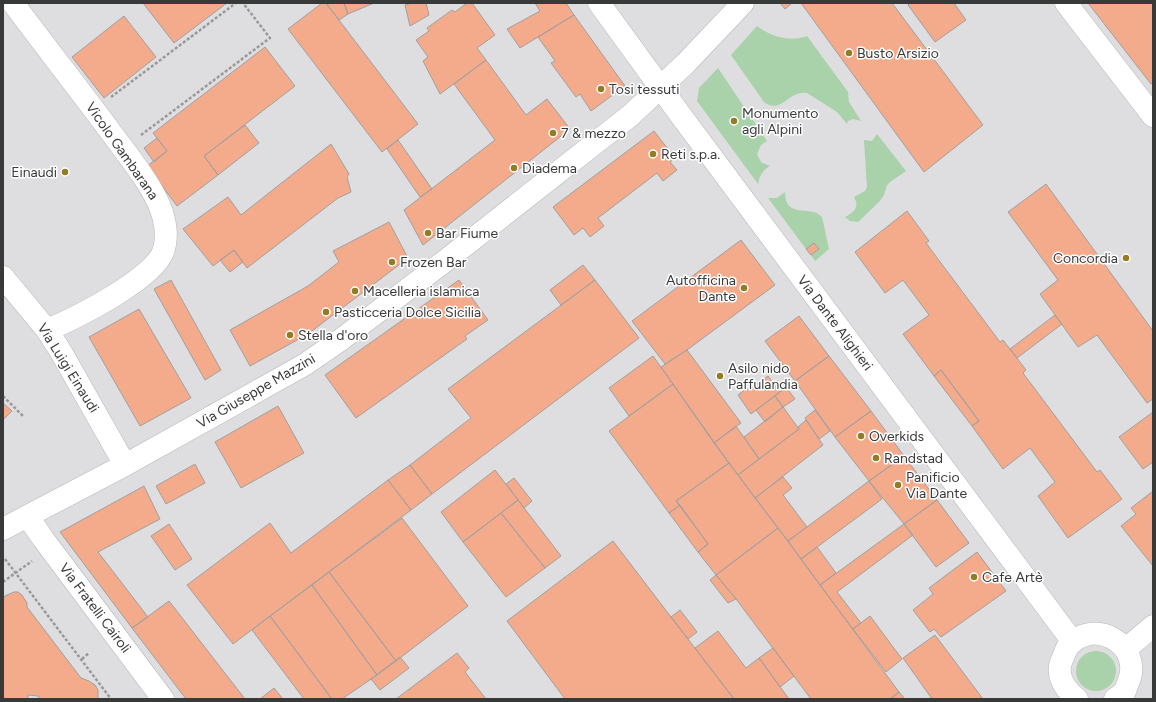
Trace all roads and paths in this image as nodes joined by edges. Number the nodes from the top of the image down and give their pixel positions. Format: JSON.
{"nodes":[{"id":1,"x":13,"y":3,"type":"edge"},
{"id":2,"x":236,"y":3,"type":"edge"},
{"id":3,"x":243,"y":3,"type":"edge"},
{"id":4,"x":599,"y":3,"type":"edge"},
{"id":5,"x":743,"y":3,"type":"edge"},
{"id":6,"x":1066,"y":3,"type":"edge"},
{"id":7,"x":661,"y":88,"type":"junction"},
{"id":8,"x":94,"y":110,"type":"junction"},
{"id":9,"x":1153,"y":116,"type":"edge"},
{"id":10,"x":123,"y":149,"type":"junction"},
{"id":11,"x":3,"y":277,"type":"edge"},
{"id":12,"x":47,"y":330,"type":"junction"},
{"id":13,"x":3,"y":396,"type":"edge"},
{"id":14,"x":23,"y":416,"type":"dead end"},
{"id":15,"x":125,"y":465,"type":"junction"},
{"id":16,"x":28,"y":517,"type":"junction"},
{"id":17,"x":3,"y":529,"type":"edge"},
{"id":18,"x":37,"y":557,"type":"dead end"},
{"id":19,"x":5,"y":559,"type":"dead end"},
{"id":20,"x":16,"y":573,"type":"junction"},
{"id":21,"x":3,"y":582,"type":"edge"},
{"id":22,"x":1153,"y":626,"type":"edge"},
{"id":23,"x":1073,"y":642,"type":"junction"},
{"id":24,"x":1126,"y":649,"type":"junction"},
{"id":25,"x":89,"y":653,"type":"dead end"},
{"id":26,"x":82,"y":659,"type":"junction"},
{"id":27,"x":1069,"y":697,"type":"edge"},
{"id":28,"x":111,"y":699,"type":"edge"},
{"id":29,"x":163,"y":699,"type":"edge"},
{"id":30,"x":1115,"y":699,"type":"edge"}],
"edges":[{"from":1,"to":8,"type":"street","name":"Vicolo Gambarana"},
{"from":2,"to":8,"type":"path"},
{"from":3,"to":10,"type":"path"},
{"from":4,"to":7,"type":"street","name":"Via Dante Alighieri"},
{"from":5,"to":7,"type":"street","name":"Via Giuseppe Mazzini"},
{"from":6,"to":9,"type":"street"},
{"from":7,"to":15,"type":"street","name":"Via Giuseppe Mazzini"},
{"from":7,"to":23,"type":"street","name":"Via Dante Alighieri"},
{"from":8,"to":10,"type":"street","name":"Vicolo Gambarana"},
{"from":10,"to":12,"type":"street","name":"Vicolo Gambarana"},
{"from":11,"to":12,"type":"street","name":"Via Luigi Einaudi"},
{"from":12,"to":15,"type":"street","name":"Via Luigi Einaudi"},
{"from":13,"to":14,"type":"path"},
{"from":15,"to":16,"type":"street","name":"Via Giuseppe Mazzini"},
{"from":16,"to":17,"type":"street","name":"Via Giuseppe Mazzini"},
{"from":16,"to":29,"type":"street","name":"Via Fratelli Cairoli"},
{"from":18,"to":20,"type":"path"},
{"from":19,"to":20,"type":"path"},
{"from":20,"to":21,"type":"path"},
{"from":20,"to":26,"type":"path"},
{"from":22,"to":24,"type":"street"},
{"from":23,"to":24,"type":"street"},
{"from":23,"to":27,"type":"street"},
{"from":24,"to":30,"type":"street"},
{"from":25,"to":26,"type":"path"},
{"from":26,"to":28,"type":"path"}]}
